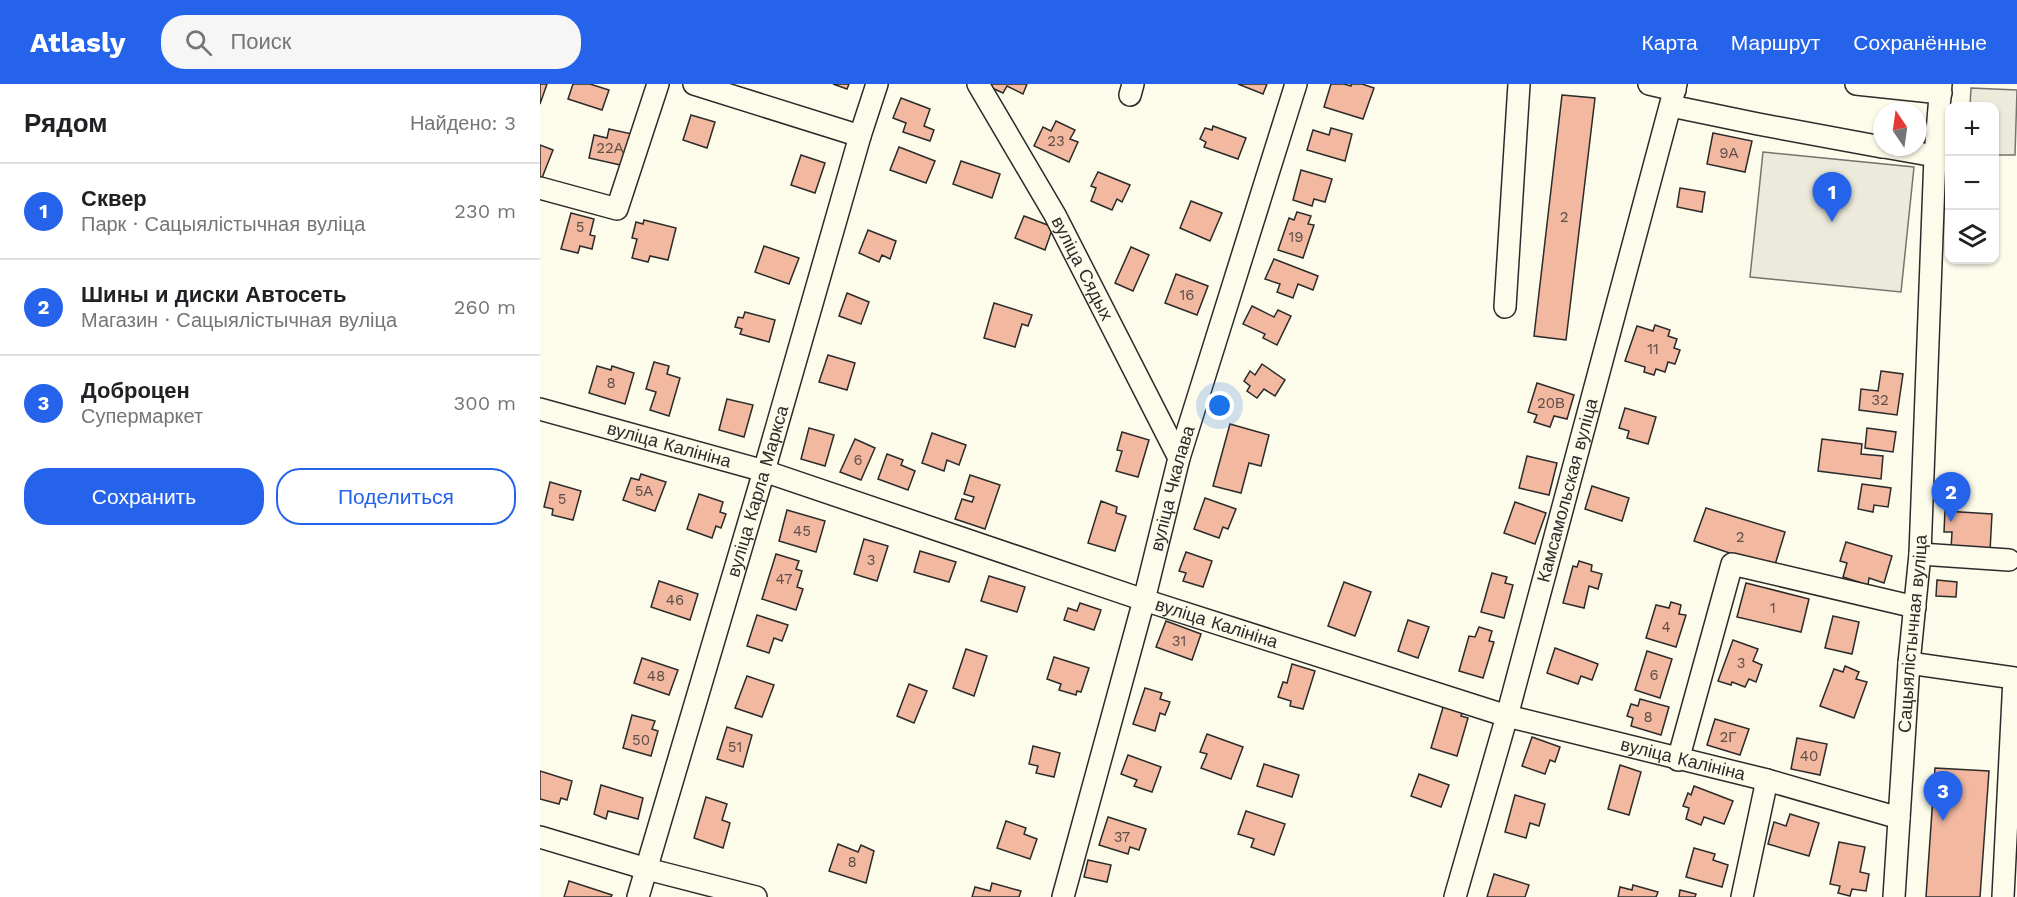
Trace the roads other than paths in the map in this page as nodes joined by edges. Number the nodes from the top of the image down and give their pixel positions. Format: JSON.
{"nodes":[{"id":1,"x":658,"y":84,"type":"edge"},
{"id":2,"x":694,"y":84,"type":"edge"},
{"id":3,"x":876,"y":84,"type":"edge"},
{"id":4,"x":978,"y":84,"type":"edge"},
{"id":5,"x":1296,"y":84,"type":"edge"},
{"id":6,"x":1519,"y":84,"type":"edge"},
{"id":7,"x":1649,"y":84,"type":"edge"},
{"id":8,"x":1856,"y":84,"type":"edge"},
{"id":9,"x":1941,"y":89,"type":"edge"},
{"id":10,"x":1674,"y":93,"type":"edge"},
{"id":11,"x":860,"y":136,"type":"junction"},
{"id":12,"x":1873,"y":145,"type":"edge"},
{"id":13,"x":1927,"y":155,"type":"edge"},
{"id":14,"x":1935,"y":156,"type":"junction"},
{"id":15,"x":540,"y":188,"type":"edge"},
{"id":16,"x":1505,"y":307,"type":"dead end"},
{"id":17,"x":540,"y":409,"type":"edge"},
{"id":18,"x":1179,"y":458,"type":"junction"},
{"id":19,"x":764,"y":471,"type":"junction"},
{"id":20,"x":1920,"y":554,"type":"junction"},
{"id":21,"x":2009,"y":560,"type":"dead end"},
{"id":22,"x":1144,"y":600,"type":"junction"},
{"id":23,"x":1915,"y":607,"type":"junction"},
{"id":24,"x":1909,"y":663,"type":"junction"},
{"id":25,"x":1507,"y":716,"type":"junction"},
{"id":26,"x":1678,"y":760,"type":"junction"},
{"id":27,"x":1767,"y":780,"type":"junction"},
{"id":28,"x":1899,"y":818,"type":"junction"},
{"id":29,"x":540,"y":837,"type":"edge"},
{"id":30,"x":647,"y":869,"type":"junction"},
{"id":31,"x":638,"y":897,"type":"edge"},
{"id":32,"x":756,"y":897,"type":"edge"},
{"id":33,"x":1062,"y":897,"type":"edge"},
{"id":34,"x":1455,"y":897,"type":"edge"},
{"id":35,"x":1742,"y":897,"type":"edge"},
{"id":36,"x":1894,"y":897,"type":"edge"},
{"id":37,"x":2003,"y":897,"type":"edge"}],
"edges":[{"from":1,"to":15,"type":"street"},
{"from":2,"to":11,"type":"street"},
{"from":3,"to":11,"type":"street","name":"вуліца Карла Маркса"},
{"from":4,"to":18,"type":"street","name":"вуліца Сядых"},
{"from":5,"to":18,"type":"street","name":"вуліца Чкалава"},
{"from":6,"to":16,"type":"street"},
{"from":7,"to":10,"type":"street"},
{"from":8,"to":9,"type":"street"},
{"from":9,"to":14,"type":"street","name":"Сацыялістычная вуліца"},
{"from":10,"to":12,"type":"street"},
{"from":10,"to":25,"type":"street","name":"Камсамольская вуліца"},
{"from":11,"to":19,"type":"street","name":"вуліца Карла Маркса"},
{"from":13,"to":14,"type":"street"},
{"from":14,"to":20,"type":"street","name":"Сацыялістычная вуліца"},
{"from":17,"to":19,"type":"street","name":"вуліца Калініна"},
{"from":18,"to":22,"type":"street","name":"вуліца Чкалава"},
{"from":19,"to":22,"type":"street","name":"вуліца Калініна"},
{"from":19,"to":30,"type":"street","name":"вуліца Карла Маркса"},
{"from":20,"to":21,"type":"street"},
{"from":20,"to":23,"type":"street","name":"Сацыялістычная вуліца"},
{"from":22,"to":25,"type":"street","name":"вуліца Калініна"},
{"from":22,"to":33,"type":"street","name":"вуліца Чкалава"},
{"from":23,"to":24,"type":"street","name":"Сацыялістычная вуліца"},
{"from":23,"to":26,"type":"street"},
{"from":24,"to":28,"type":"street","name":"Сацыялістычная вуліца"},
{"from":24,"to":37,"type":"street"},
{"from":25,"to":26,"type":"street","name":"вуліца Калініна"},
{"from":25,"to":34,"type":"street","name":"Камсамольская вуліца"},
{"from":26,"to":27,"type":"street","name":"вуліца Калініна"},
{"from":27,"to":28,"type":"street","name":"вуліца Калініна"},
{"from":27,"to":35,"type":"street"},
{"from":28,"to":36,"type":"street","name":"Сацыялістычная вуліца"},
{"from":29,"to":30,"type":"street"},
{"from":30,"to":31,"type":"street","name":"вуліца Карла Маркса"},
{"from":30,"to":32,"type":"street"}]}
